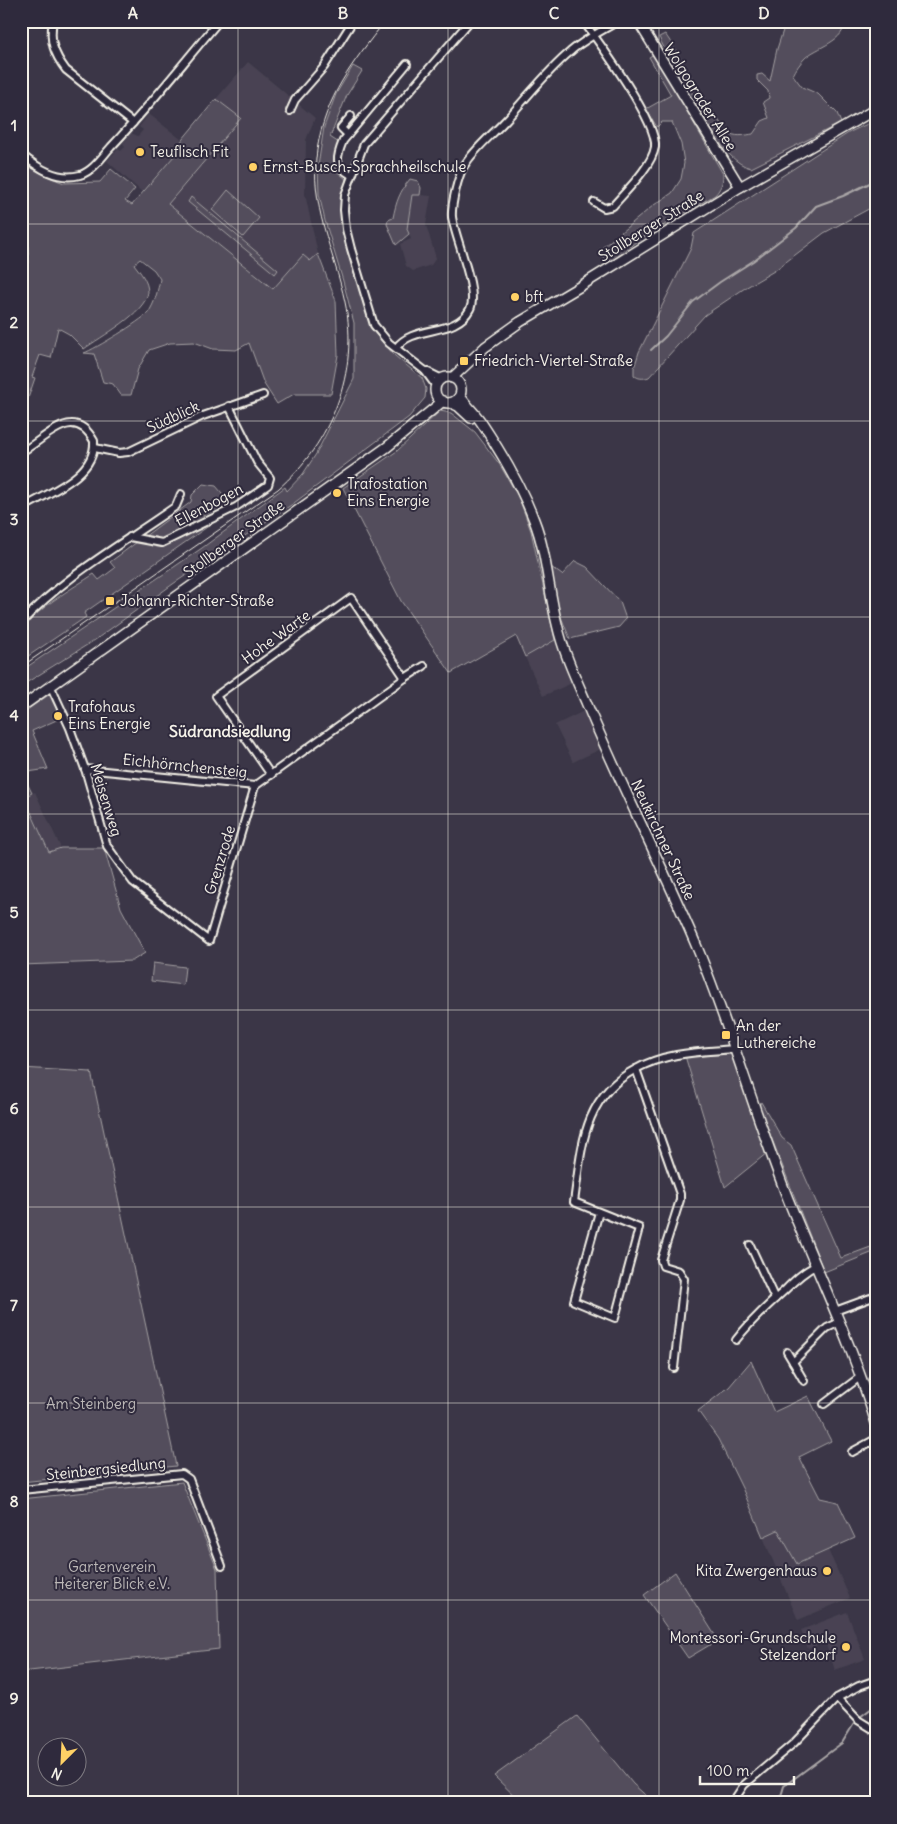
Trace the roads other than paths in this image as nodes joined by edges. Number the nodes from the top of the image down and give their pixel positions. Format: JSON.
{"nodes":[{"id":1,"x":53,"y":21,"type":"edge"},
{"id":2,"x":219,"y":21,"type":"edge"},
{"id":3,"x":353,"y":21,"type":"edge"},
{"id":4,"x":470,"y":21,"type":"edge"},
{"id":5,"x":583,"y":21,"type":"edge"},
{"id":6,"x":618,"y":21,"type":"edge"},
{"id":7,"x":638,"y":21,"type":"edge"},
{"id":8,"x":594,"y":36,"type":"junction"},
{"id":9,"x":407,"y":64,"type":"dead end"},
{"id":10,"x":876,"y":109,"type":"edge"},
{"id":11,"x":290,"y":111,"type":"dead end"},
{"id":12,"x":351,"y":116,"type":"dead end"},
{"id":13,"x":133,"y":123,"type":"junction"},
{"id":14,"x":348,"y":135,"type":"junction"},
{"id":15,"x":21,"y":154,"type":"edge"},
{"id":16,"x":351,"y":175,"type":"junction"},
{"id":17,"x":740,"y":187,"type":"junction"},
{"id":18,"x":594,"y":202,"type":"dead end"},
{"id":19,"x":396,"y":348,"type":"junction"},
{"id":20,"x":476,"y":356,"type":"junction"},
{"id":21,"x":452,"y":378,"type":"junction"},
{"id":22,"x":460,"y":386,"type":"junction"},
{"id":23,"x":442,"y":393,"type":"junction"},
{"id":24,"x":262,"y":395,"type":"dead end"},
{"id":25,"x":460,"y":396,"type":"junction"},
{"id":26,"x":229,"y":406,"type":"junction"},
{"id":27,"x":485,"y":429,"type":"junction"},
{"id":28,"x":95,"y":448,"type":"junction"},
{"id":29,"x":21,"y":452,"type":"edge"},
{"id":30,"x":181,"y":494,"type":"dead end"},
{"id":31,"x":21,"y":509,"type":"edge"},
{"id":32,"x":130,"y":537,"type":"junction"},
{"id":33,"x":21,"y":623,"type":"edge"},
{"id":34,"x":424,"y":666,"type":"dead end"},
{"id":35,"x":405,"y":678,"type":"junction"},
{"id":36,"x":50,"y":688,"type":"junction"},
{"id":37,"x":21,"y":701,"type":"edge"},
{"id":38,"x":21,"y":707,"type":"edge"},
{"id":39,"x":85,"y":769,"type":"junction"},
{"id":40,"x":271,"y":775,"type":"junction"},
{"id":41,"x":255,"y":786,"type":"junction"},
{"id":42,"x":208,"y":941,"type":"joint"},
{"id":43,"x":735,"y":1049,"type":"junction"},
{"id":44,"x":636,"y":1068,"type":"junction"},
{"id":45,"x":599,"y":1212,"type":"junction"},
{"id":46,"x":750,"y":1245,"type":"dead end"},
{"id":47,"x":815,"y":1266,"type":"junction"},
{"id":48,"x":876,"y":1296,"type":"edge"},
{"id":49,"x":775,"y":1299,"type":"junction"},
{"id":50,"x":835,"y":1311,"type":"junction"},
{"id":51,"x":840,"y":1322,"type":"junction"},
{"id":52,"x":736,"y":1340,"type":"dead end"},
{"id":53,"x":787,"y":1352,"type":"dead end"},
{"id":54,"x":793,"y":1362,"type":"junction"},
{"id":55,"x":674,"y":1368,"type":"dead end"},
{"id":56,"x":860,"y":1376,"type":"junction"},
{"id":57,"x":804,"y":1381,"type":"dead end"},
{"id":58,"x":824,"y":1404,"type":"dead end"},
{"id":59,"x":876,"y":1423,"type":"edge"},
{"id":60,"x":876,"y":1439,"type":"edge"},
{"id":61,"x":852,"y":1452,"type":"dead end"},
{"id":62,"x":21,"y":1490,"type":"edge"},
{"id":63,"x":222,"y":1566,"type":"dead end"},
{"id":64,"x":876,"y":1680,"type":"edge"},
{"id":65,"x":837,"y":1698,"type":"junction"},
{"id":66,"x":876,"y":1731,"type":"edge"},
{"id":67,"x":732,"y":1803,"type":"edge"}],
"edges":[{"from":1,"to":13,"type":"street"},
{"from":2,"to":13,"type":"street"},
{"from":3,"to":11,"type":"street"},
{"from":4,"to":16,"type":"street"},
{"from":5,"to":8,"type":"street"},
{"from":6,"to":8,"type":"street"},
{"from":7,"to":17,"type":"main road","name":"Wolgograder Allee"},
{"from":8,"to":18,"type":"street"},
{"from":8,"to":19,"type":"street"},
{"from":9,"to":14,"type":"street"},
{"from":10,"to":17,"type":"main road","name":"Stollberger Straße"},
{"from":12,"to":14,"type":"street"},
{"from":13,"to":15,"type":"street"},
{"from":14,"to":16,"type":"street"},
{"from":16,"to":19,"type":"street"},
{"from":17,"to":20,"type":"main road","name":"Stollberger Straße"},
{"from":19,"to":23,"type":"street"},
{"from":20,"to":21,"type":"main road","name":"Stollberger Straße"},
{"from":20,"to":22,"type":"main road","name":"Stollberger Straße"},
{"from":21,"to":22,"type":"main road"},
{"from":21,"to":23,"type":"main road"},
{"from":22,"to":25,"type":"main road"},
{"from":23,"to":25,"type":"main road","name":"Stollberger Straße"},
{"from":23,"to":27,"type":"main road","name":"Neukirchner Straße"},
{"from":23,"to":36,"type":"main road","name":"Stollberger Straße"},
{"from":24,"to":26,"type":"street","name":"Südblick"},
{"from":25,"to":27,"type":"main road","name":"Neukirchner Straße"},
{"from":26,"to":28,"type":"street","name":"Südblick"},
{"from":26,"to":32,"type":"street","name":"Ellenbogen"},
{"from":27,"to":43,"type":"main road","name":"Neukirchner Straße"},
{"from":28,"to":29,"type":"street"},
{"from":28,"to":31,"type":"street"},
{"from":30,"to":32,"type":"street"},
{"from":32,"to":33,"type":"street"},
{"from":34,"to":35,"type":"street","name":"Eichhörnchensteig"},
{"from":35,"to":40,"type":"street","name":"Eichhörnchensteig"},
{"from":35,"to":40,"type":"street","name":"Hohe Warte"},
{"from":36,"to":37,"type":"main road","name":"Stollberger Straße"},
{"from":36,"to":38,"type":"main road","name":"Stollberger Straße"},
{"from":36,"to":39,"type":"street","name":"Meisenweg"},
{"from":39,"to":41,"type":"street","name":"Eichhörnchensteig"},
{"from":39,"to":42,"type":"street","name":"Meisenweg"},
{"from":40,"to":41,"type":"street","name":"Eichhörnchensteig"},
{"from":41,"to":42,"type":"street","name":"Grenzrode"},
{"from":43,"to":44,"type":"street"},
{"from":43,"to":47,"type":"main road","name":"Neukirchner Straße"},
{"from":44,"to":45,"type":"street"},
{"from":44,"to":55,"type":"street"},
{"from":45,"to":45,"type":"street"},
{"from":46,"to":49,"type":"street"},
{"from":47,"to":49,"type":"street"},
{"from":47,"to":50,"type":"main road","name":"Neukirchner Straße"},
{"from":48,"to":50,"type":"street"},
{"from":49,"to":52,"type":"street"},
{"from":50,"to":51,"type":"main road","name":"Neukirchner Straße"},
{"from":51,"to":54,"type":"street"},
{"from":51,"to":56,"type":"main road","name":"Neukirchner Straße"},
{"from":53,"to":54,"type":"street"},
{"from":54,"to":57,"type":"street"},
{"from":56,"to":58,"type":"street"},
{"from":56,"to":59,"type":"main road","name":"Neukirchner Straße"},
{"from":60,"to":61,"type":"street"},
{"from":62,"to":63,"type":"street","name":"Steinbergsiedlung"},
{"from":64,"to":65,"type":"street"},
{"from":65,"to":66,"type":"street"},
{"from":65,"to":67,"type":"street"}]}
